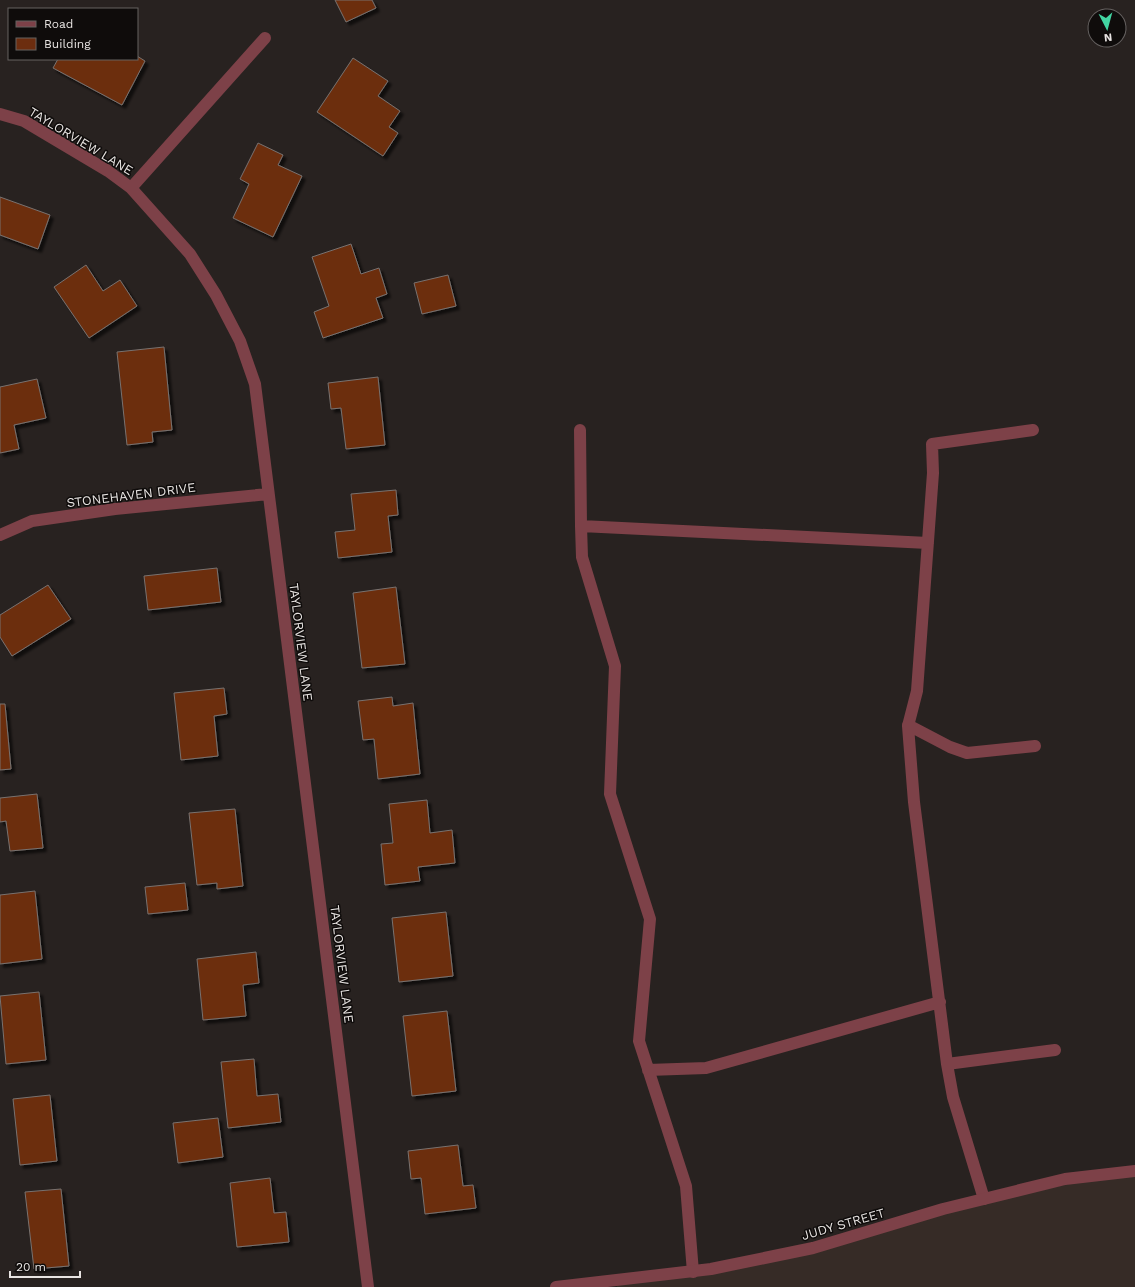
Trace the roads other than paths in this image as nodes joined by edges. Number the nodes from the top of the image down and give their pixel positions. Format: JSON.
{"nodes":[{"id":1,"x":265,"y":38,"type":"dead end"},
{"id":2,"x":0,"y":114,"type":"edge"},
{"id":3,"x":131,"y":188,"type":"junction"},
{"id":4,"x":580,"y":430,"type":"dead end"},
{"id":5,"x":1033,"y":430,"type":"dead end"},
{"id":6,"x":268,"y":494,"type":"junction"},
{"id":7,"x":581,"y":526,"type":"junction"},
{"id":8,"x":0,"y":535,"type":"edge"},
{"id":9,"x":928,"y":543,"type":"junction"},
{"id":10,"x":908,"y":725,"type":"junction"},
{"id":11,"x":1035,"y":746,"type":"dead end"},
{"id":12,"x":940,"y":1002,"type":"junction"},
{"id":13,"x":1055,"y":1050,"type":"dead end"},
{"id":14,"x":947,"y":1064,"type":"junction"},
{"id":15,"x":648,"y":1070,"type":"junction"},
{"id":16,"x":1135,"y":1171,"type":"edge"},
{"id":17,"x":984,"y":1199,"type":"junction"},
{"id":18,"x":694,"y":1272,"type":"junction"},
{"id":19,"x":368,"y":1287,"type":"edge"},
{"id":20,"x":556,"y":1287,"type":"edge"}],
"edges":[{"from":1,"to":3,"type":"street"},
{"from":2,"to":3,"type":"street","name":"TAYLORVIEW LANE"},
{"from":3,"to":6,"type":"street","name":"TAYLORVIEW LANE"},
{"from":4,"to":7,"type":"street"},
{"from":5,"to":9,"type":"street"},
{"from":6,"to":8,"type":"street","name":"STONEHAVEN DRIVE"},
{"from":6,"to":19,"type":"street","name":"TAYLORVIEW LANE"},
{"from":7,"to":9,"type":"street"},
{"from":7,"to":15,"type":"street"},
{"from":9,"to":10,"type":"street"},
{"from":10,"to":11,"type":"street"},
{"from":10,"to":12,"type":"street"},
{"from":12,"to":14,"type":"street"},
{"from":12,"to":15,"type":"street"},
{"from":13,"to":14,"type":"street"},
{"from":14,"to":17,"type":"street"},
{"from":15,"to":18,"type":"street"},
{"from":16,"to":17,"type":"street","name":"JUDY STREET"},
{"from":17,"to":18,"type":"street","name":"JUDY STREET"},
{"from":18,"to":20,"type":"street","name":"JUDY STREET"}]}
